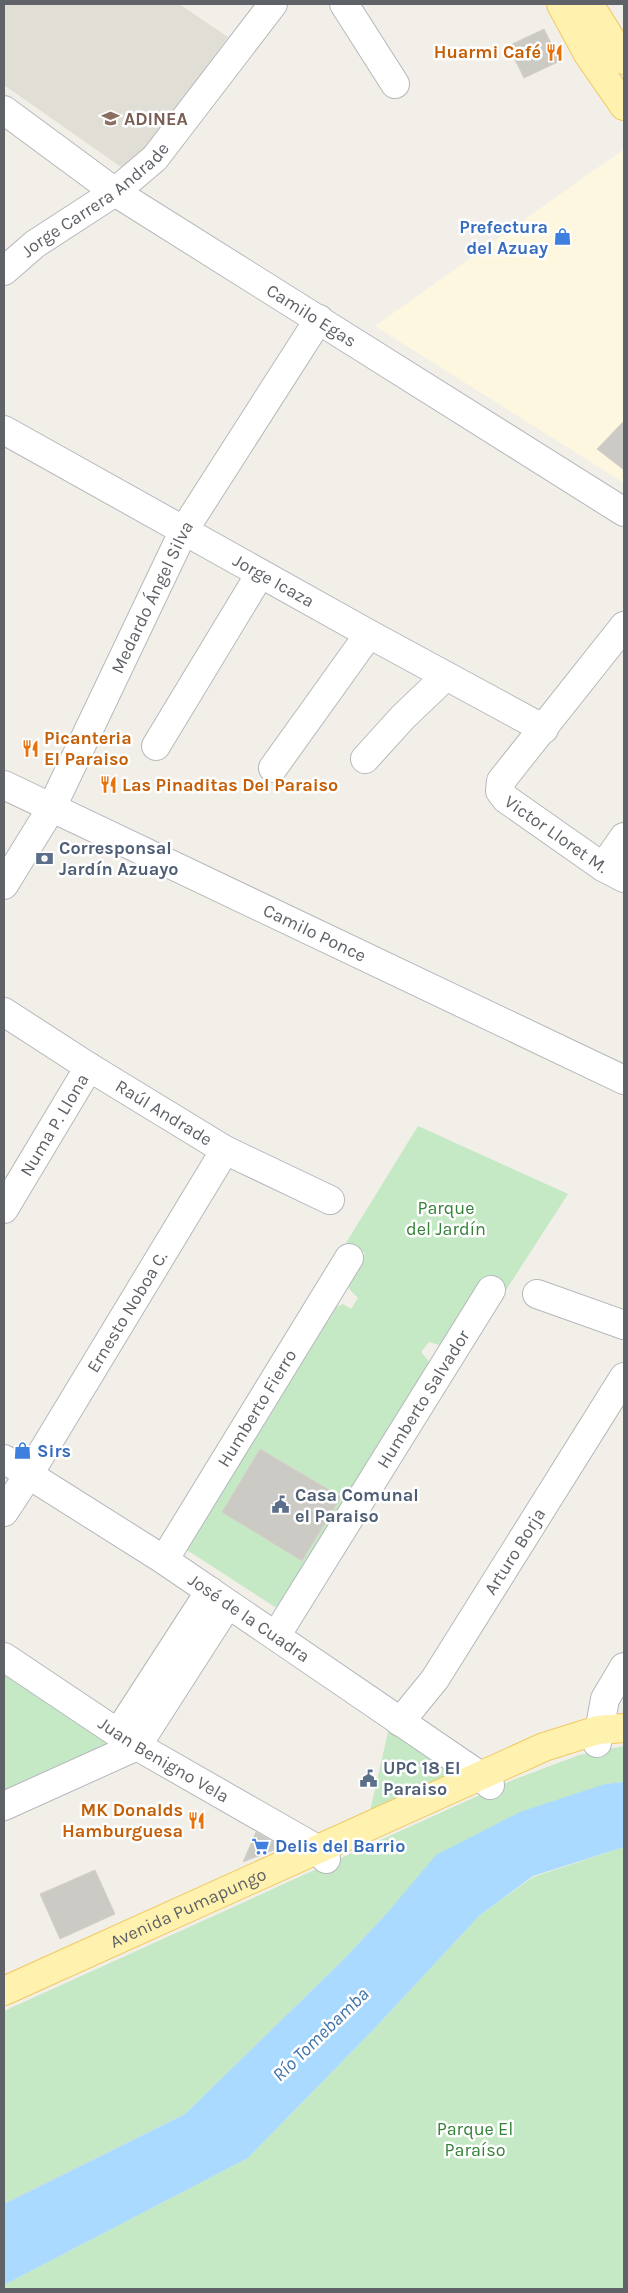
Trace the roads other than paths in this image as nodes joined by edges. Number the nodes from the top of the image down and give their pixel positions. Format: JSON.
{"nodes":[{"id":1,"x":273,"y":4,"type":"edge"},
{"id":2,"x":344,"y":4,"type":"edge"},
{"id":3,"x":561,"y":4,"type":"edge"},
{"id":4,"x":589,"y":4,"type":"edge"},
{"id":5,"x":624,"y":60,"type":"edge"},
{"id":6,"x":395,"y":84,"type":"dead end"},
{"id":7,"x":624,"y":106,"type":"edge"},
{"id":8,"x":4,"y":110,"type":"edge"},
{"id":9,"x":115,"y":192,"type":"junction"},
{"id":10,"x":4,"y":271,"type":"edge"},
{"id":11,"x":319,"y":319,"type":"junction"},
{"id":12,"x":4,"y":430,"type":"edge"},
{"id":13,"x":624,"y":512,"type":"edge"},
{"id":14,"x":184,"y":530,"type":"junction"},
{"id":15,"x":260,"y":574,"type":"junction"},
{"id":16,"x":369,"y":634,"type":"junction"},
{"id":17,"x":620,"y":642,"type":"edge"},
{"id":18,"x":446,"y":676,"type":"junction"},
{"id":19,"x":544,"y":729,"type":"junction"},
{"id":20,"x":156,"y":746,"type":"dead end"},
{"id":21,"x":365,"y":759,"type":"dead end"},
{"id":22,"x":274,"y":768,"type":"dead end"},
{"id":23,"x":4,"y":784,"type":"edge"},
{"id":24,"x":52,"y":807,"type":"junction"},
{"id":25,"x":624,"y":837,"type":"edge"},
{"id":26,"x":613,"y":872,"type":"edge"},
{"id":27,"x":4,"y":885,"type":"edge"},
{"id":28,"x":4,"y":1012,"type":"edge"},
{"id":29,"x":89,"y":1067,"type":"junction"},
{"id":30,"x":624,"y":1080,"type":"edge"},
{"id":31,"x":225,"y":1150,"type":"junction"},
{"id":32,"x":330,"y":1200,"type":"dead end"},
{"id":33,"x":4,"y":1209,"type":"edge"},
{"id":34,"x":349,"y":1258,"type":"dead end"},
{"id":35,"x":491,"y":1290,"type":"dead end"},
{"id":36,"x":537,"y":1294,"type":"dead end"},
{"id":37,"x":624,"y":1325,"type":"edge"},
{"id":38,"x":624,"y":1377,"type":"edge"},
{"id":39,"x":4,"y":1459,"type":"edge"},
{"id":40,"x":29,"y":1474,"type":"junction"},
{"id":41,"x":4,"y":1512,"type":"edge"},
{"id":42,"x":164,"y":1560,"type":"junction"},
{"id":43,"x":219,"y":1597,"type":"junction"},
{"id":44,"x":276,"y":1636,"type":"junction"},
{"id":45,"x":4,"y":1657,"type":"edge"},
{"id":46,"x":624,"y":1667,"type":"edge"},
{"id":47,"x":400,"y":1722,"type":"junction"},
{"id":48,"x":624,"y":1728,"type":"edge"},
{"id":49,"x":597,"y":1737,"type":"junction"},
{"id":50,"x":127,"y":1740,"type":"junction"},
{"id":51,"x":485,"y":1780,"type":"junction"},
{"id":52,"x":4,"y":1806,"type":"edge"},
{"id":53,"x":321,"y":1854,"type":"junction"},
{"id":54,"x":4,"y":1991,"type":"edge"}],
"edges":[{"from":1,"to":9,"type":"street","name":"Jorge Carrera Andrade"},
{"from":2,"to":6,"type":"street"},
{"from":3,"to":7,"type":"main road"},
{"from":4,"to":5,"type":"main road"},
{"from":8,"to":9,"type":"street","name":"Camilo Egas"},
{"from":9,"to":10,"type":"street","name":"Jorge Carrera Andrade"},
{"from":9,"to":11,"type":"street","name":"Camilo Egas"},
{"from":11,"to":13,"type":"street","name":"Camilo Egas"},
{"from":11,"to":14,"type":"street","name":"Medardo Ángel Silva"},
{"from":12,"to":14,"type":"street","name":"Jorge Icaza"},
{"from":14,"to":15,"type":"street","name":"Jorge Icaza"},
{"from":14,"to":24,"type":"street","name":"Medardo Ángel Silva"},
{"from":15,"to":16,"type":"street","name":"Jorge Icaza"},
{"from":15,"to":20,"type":"street"},
{"from":16,"to":18,"type":"street","name":"Jorge Icaza"},
{"from":16,"to":22,"type":"street"},
{"from":17,"to":19,"type":"street"},
{"from":18,"to":19,"type":"street","name":"Jorge Icaza"},
{"from":18,"to":21,"type":"street"},
{"from":19,"to":26,"type":"street","name":"Victor Lloret M."},
{"from":23,"to":24,"type":"street","name":"Camilo Ponce"},
{"from":24,"to":27,"type":"street","name":"Medardo Ángel Silva"},
{"from":24,"to":30,"type":"street","name":"Camilo Ponce"},
{"from":25,"to":26,"type":"street"},
{"from":28,"to":29,"type":"street","name":"Raúl Andrade"},
{"from":29,"to":31,"type":"street","name":"Raúl Andrade"},
{"from":29,"to":33,"type":"street","name":"Numa P. Llona"},
{"from":31,"to":32,"type":"street","name":"Raúl Andrade"},
{"from":31,"to":40,"type":"street","name":"Ernesto Noboa C."},
{"from":34,"to":42,"type":"street","name":"Humberto Fierro"},
{"from":35,"to":44,"type":"street","name":"Humberto Salvador"},
{"from":36,"to":37,"type":"street"},
{"from":38,"to":47,"type":"street","name":"Arturo Borja"},
{"from":39,"to":40,"type":"street","name":"José de la Cuadra"},
{"from":40,"to":41,"type":"street","name":"Ernesto Noboa C."},
{"from":40,"to":42,"type":"street","name":"José de la Cuadra"},
{"from":42,"to":43,"type":"street","name":"José de la Cuadra"},
{"from":43,"to":44,"type":"street","name":"José de la Cuadra"},
{"from":43,"to":50,"type":"street"},
{"from":44,"to":47,"type":"street","name":"José de la Cuadra"},
{"from":45,"to":50,"type":"street","name":"Juan Benigno Vela"},
{"from":46,"to":49,"type":"street"},
{"from":47,"to":51,"type":"street","name":"José de la Cuadra"},
{"from":48,"to":49,"type":"main road","name":"Avenida Pumapungo"},
{"from":49,"to":51,"type":"main road","name":"Avenida Pumapungo"},
{"from":50,"to":52,"type":"street"},
{"from":50,"to":53,"type":"street","name":"Juan Benigno Vela"},
{"from":51,"to":53,"type":"main road","name":"Avenida Pumapungo"},
{"from":53,"to":54,"type":"main road","name":"Avenida Pumapungo"}]}
